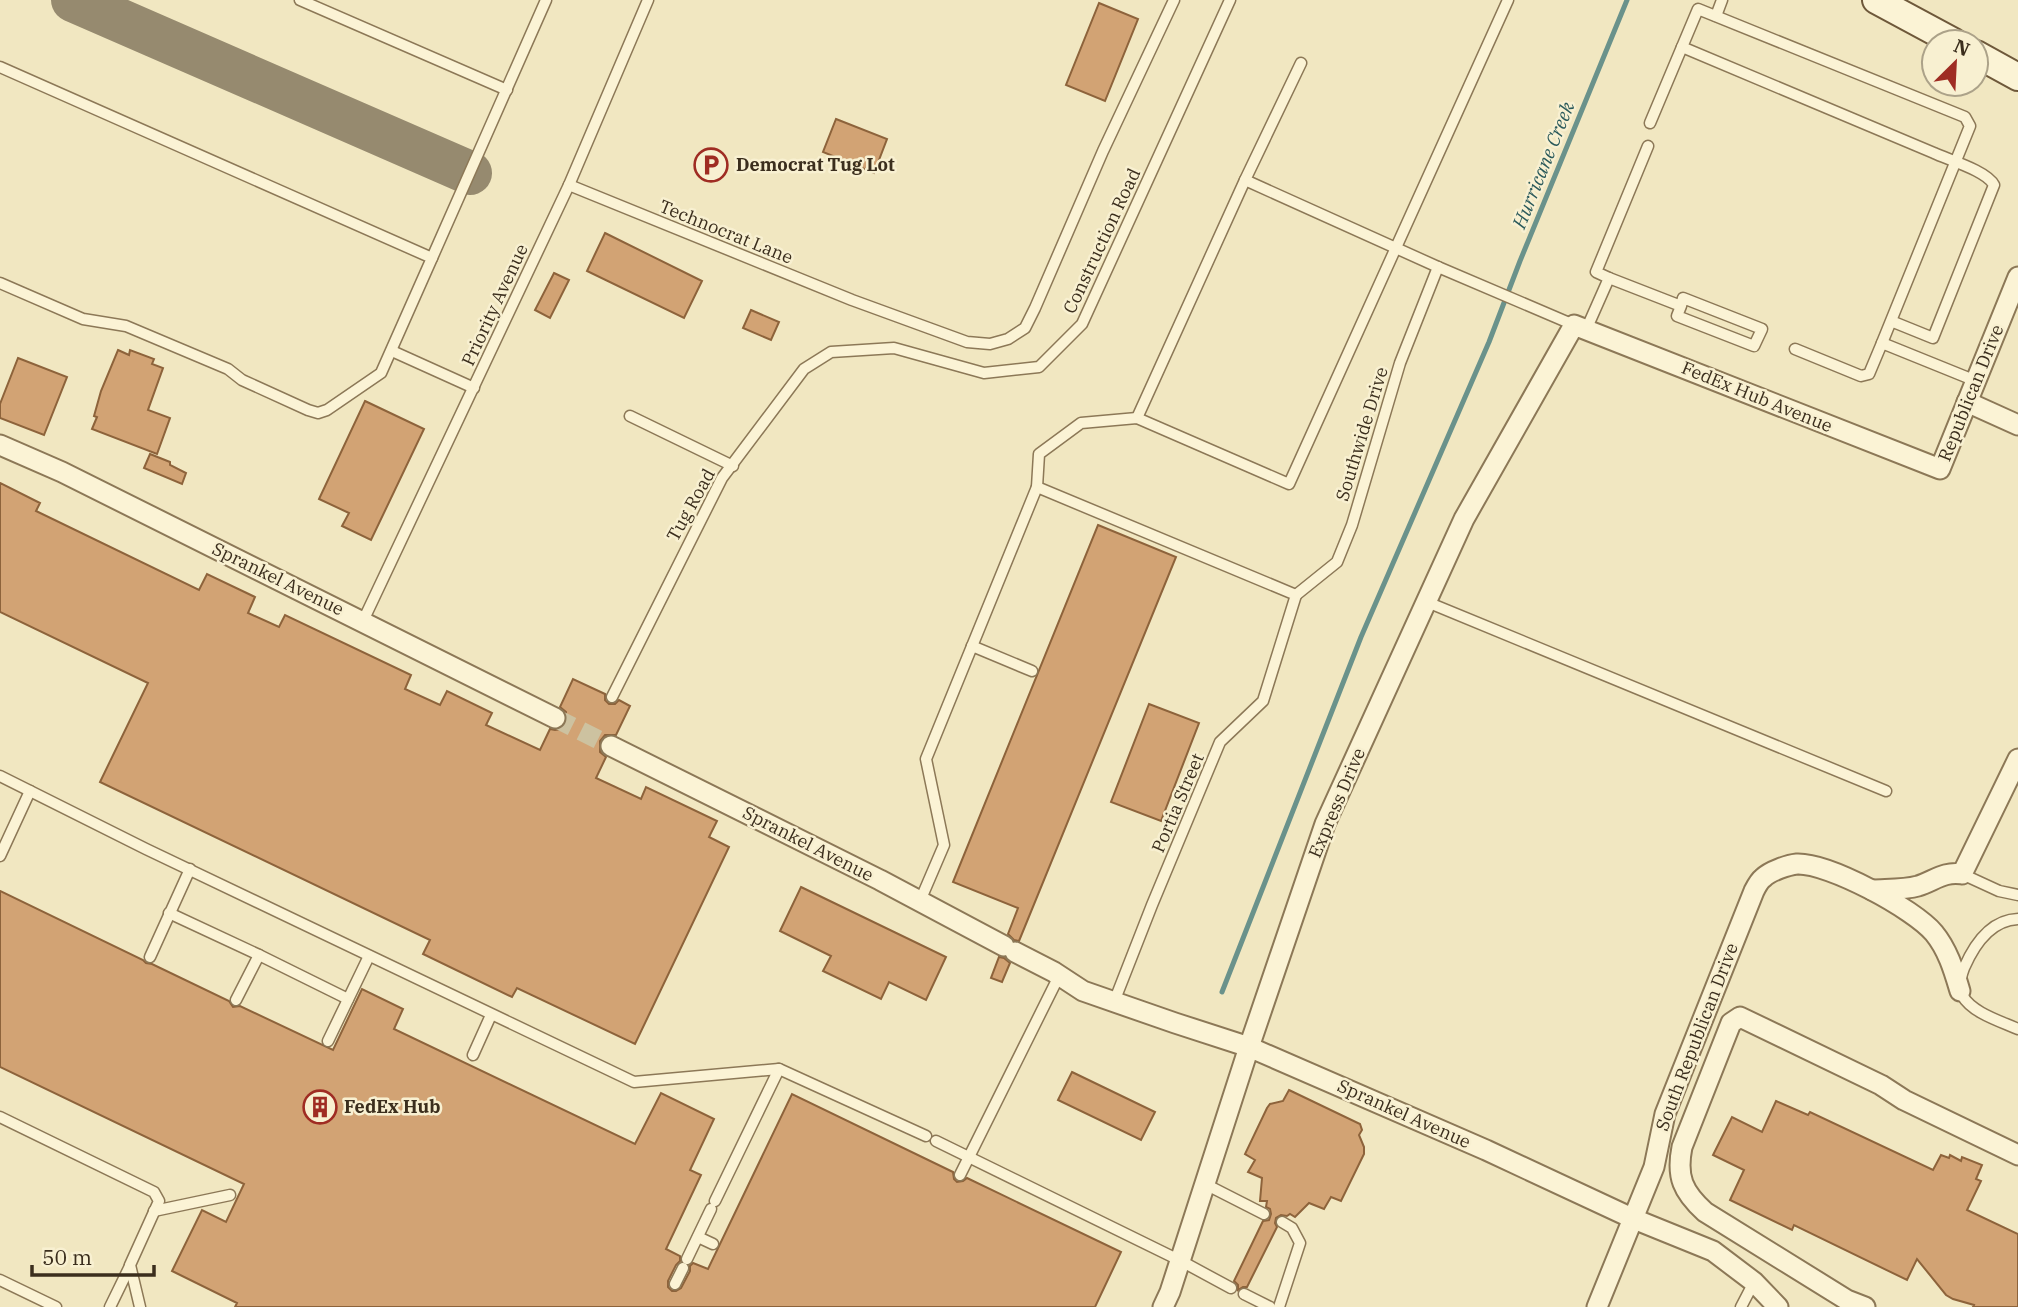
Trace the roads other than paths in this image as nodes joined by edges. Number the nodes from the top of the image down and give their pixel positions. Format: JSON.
{"nodes":[{"id":1,"x":300,"y":0,"type":"edge"},
{"id":2,"x":546,"y":0,"type":"edge"},
{"id":3,"x":648,"y":0,"type":"edge"},
{"id":4,"x":1174,"y":0,"type":"edge"},
{"id":5,"x":1230,"y":0,"type":"edge"},
{"id":6,"x":1508,"y":0,"type":"edge"},
{"id":7,"x":1723,"y":0,"type":"edge"},
{"id":8,"x":1876,"y":0,"type":"edge"},
{"id":9,"x":1716,"y":16,"type":"junction"},
{"id":10,"x":1928,"y":28,"type":"edge"},
{"id":11,"x":1682,"y":47,"type":"junction"},
{"id":12,"x":1990,"y":62,"type":"edge"},
{"id":13,"x":1301,"y":63,"type":"dead end"},
{"id":14,"x":0,"y":67,"type":"edge"},
{"id":15,"x":2018,"y":77,"type":"edge"},
{"id":16,"x":507,"y":90,"type":"junction"},
{"id":17,"x":1650,"y":123,"type":"dead end"},
{"id":18,"x":1648,"y":146,"type":"dead end"},
{"id":19,"x":1955,"y":163,"type":"junction"},
{"id":20,"x":1245,"y":180,"type":"junction"},
{"id":21,"x":569,"y":184,"type":"junction"},
{"id":22,"x":1396,"y":248,"type":"junction"},
{"id":23,"x":432,"y":258,"type":"junction"},
{"id":24,"x":1438,"y":267,"type":"junction"},
{"id":25,"x":2018,"y":277,"type":"edge"},
{"id":26,"x":1609,"y":278,"type":"junction"},
{"id":27,"x":0,"y":283,"type":"edge"},
{"id":28,"x":1681,"y":306,"type":"junction"},
{"id":29,"x":1891,"y":321,"type":"junction"},
{"id":30,"x":1580,"y":328,"type":"junction"},
{"id":31,"x":1882,"y":343,"type":"junction"},
{"id":32,"x":1795,"y":349,"type":"dead end"},
{"id":33,"x":392,"y":351,"type":"junction"},
{"id":34,"x":831,"y":352,"type":"joint"},
{"id":35,"x":1976,"y":381,"type":"junction"},
{"id":36,"x":474,"y":388,"type":"junction"},
{"id":37,"x":1967,"y":402,"type":"junction"},
{"id":38,"x":630,"y":416,"type":"dead end"},
{"id":39,"x":1137,"y":418,"type":"junction"},
{"id":40,"x":2018,"y":425,"type":"edge"},
{"id":41,"x":0,"y":445,"type":"edge"},
{"id":42,"x":733,"y":466,"type":"junction"},
{"id":43,"x":1940,"y":470,"type":"joint"},
{"id":44,"x":1037,"y":487,"type":"junction"},
{"id":45,"x":1296,"y":595,"type":"junction"},
{"id":46,"x":1427,"y":602,"type":"junction"},
{"id":47,"x":363,"y":621,"type":"junction"},
{"id":48,"x":972,"y":646,"type":"junction"},
{"id":49,"x":1032,"y":671,"type":"dead end"},
{"id":50,"x":612,"y":697,"type":"dead end"},
{"id":51,"x":555,"y":718,"type":"tunnel mouth"},
{"id":52,"x":611,"y":746,"type":"tunnel mouth"},
{"id":53,"x":2018,"y":759,"type":"edge"},
{"id":54,"x":0,"y":776,"type":"edge"},
{"id":55,"x":30,"y":791,"type":"junction"},
{"id":56,"x":1885,"y":791,"type":"dead end"},
{"id":57,"x":0,"y":856,"type":"edge"},
{"id":58,"x":190,"y":869,"type":"junction"},
{"id":59,"x":1962,"y":874,"type":"junction"},
{"id":60,"x":1870,"y":890,"type":"junction"},
{"id":61,"x":2018,"y":895,"type":"edge"},
{"id":62,"x":920,"y":901,"type":"junction"},
{"id":63,"x":169,"y":913,"type":"junction"},
{"id":64,"x":2018,"y":919,"type":"edge"},
{"id":65,"x":259,"y":955,"type":"junction"},
{"id":66,"x":369,"y":956,"type":"junction"},
{"id":67,"x":150,"y":957,"type":"dead end"},
{"id":68,"x":1059,"y":976,"type":"junction"},
{"id":69,"x":1960,"y":991,"type":"junction"},
{"id":70,"x":348,"y":999,"type":"junction"},
{"id":71,"x":236,"y":1000,"type":"dead end"},
{"id":72,"x":1114,"y":1002,"type":"junction"},
{"id":73,"x":491,"y":1014,"type":"junction"},
{"id":74,"x":2018,"y":1029,"type":"edge"},
{"id":75,"x":328,"y":1041,"type":"dead end"},
{"id":76,"x":1249,"y":1047,"type":"junction"},
{"id":77,"x":473,"y":1055,"type":"dead end"},
{"id":78,"x":779,"y":1069,"type":"junction"},
{"id":79,"x":0,"y":1117,"type":"edge"},
{"id":80,"x":2018,"y":1155,"type":"edge"},
{"id":81,"x":969,"y":1156,"type":"junction"},
{"id":82,"x":960,"y":1175,"type":"dead end"},
{"id":83,"x":1205,"y":1184,"type":"junction"},
{"id":84,"x":230,"y":1195,"type":"dead end"},
{"id":85,"x":154,"y":1211,"type":"junction"},
{"id":86,"x":1264,"y":1214,"type":"dead end"},
{"id":87,"x":1634,"y":1219,"type":"junction"},
{"id":88,"x":1282,"y":1222,"type":"dead end"},
{"id":89,"x":698,"y":1237,"type":"junction"},
{"id":90,"x":713,"y":1244,"type":"dead end"},
{"id":91,"x":1181,"y":1261,"type":"junction"},
{"id":92,"x":130,"y":1265,"type":"junction"},
{"id":93,"x":0,"y":1280,"type":"edge"},
{"id":94,"x":1754,"y":1282,"type":"junction"},
{"id":95,"x":675,"y":1284,"type":"dead end"},
{"id":96,"x":1231,"y":1288,"type":"dead end"},
{"id":97,"x":1244,"y":1294,"type":"dead end"},
{"id":98,"x":56,"y":1307,"type":"edge"},
{"id":99,"x":110,"y":1307,"type":"edge"},
{"id":100,"x":140,"y":1307,"type":"edge"},
{"id":101,"x":1163,"y":1307,"type":"edge"},
{"id":102,"x":1270,"y":1307,"type":"edge"},
{"id":103,"x":1279,"y":1307,"type":"edge"},
{"id":104,"x":1597,"y":1307,"type":"edge"},
{"id":105,"x":1741,"y":1307,"type":"edge"},
{"id":106,"x":1778,"y":1307,"type":"edge"},
{"id":107,"x":1865,"y":1307,"type":"edge"}],
"edges":[{"from":1,"to":16,"type":"lane"},
{"from":2,"to":16,"type":"lane"},
{"from":3,"to":21,"type":"lane","name":"Priority Avenue"},
{"from":4,"to":21,"type":"lane","name":"Technocrat Lane"},
{"from":5,"to":34,"type":"lane","name":"Construction Road"},
{"from":6,"to":22,"type":"lane"},
{"from":7,"to":9,"type":"lane"},
{"from":8,"to":10,"type":"main road"},
{"from":9,"to":11,"type":"lane"},
{"from":9,"to":19,"type":"lane"},
{"from":11,"to":17,"type":"lane"},
{"from":11,"to":19,"type":"lane"},
{"from":12,"to":15,"type":"main road"},
{"from":13,"to":20,"type":"lane"},
{"from":14,"to":23,"type":"lane"},
{"from":16,"to":23,"type":"lane"},
{"from":18,"to":26,"type":"lane"},
{"from":19,"to":29,"type":"lane"},
{"from":19,"to":29,"type":"lane"},
{"from":20,"to":22,"type":"lane"},
{"from":20,"to":39,"type":"lane"},
{"from":21,"to":36,"type":"lane","name":"Priority Avenue"},
{"from":22,"to":24,"type":"lane"},
{"from":22,"to":39,"type":"lane"},
{"from":23,"to":33,"type":"lane"},
{"from":24,"to":30,"type":"lane"},
{"from":24,"to":45,"type":"lane","name":"Southwide Drive"},
{"from":25,"to":35,"type":"street","name":"Republican Drive"},
{"from":26,"to":28,"type":"lane"},
{"from":26,"to":30,"type":"lane"},
{"from":27,"to":33,"type":"lane"},
{"from":28,"to":28,"type":"lane"},
{"from":29,"to":31,"type":"lane"},
{"from":30,"to":43,"type":"street","name":"FedEx Hub Avenue"},
{"from":30,"to":46,"type":"street","name":"Express Drive"},
{"from":31,"to":32,"type":"lane"},
{"from":31,"to":35,"type":"lane"},
{"from":33,"to":36,"type":"lane"},
{"from":34,"to":42,"type":"lane","name":"Tug Road"},
{"from":35,"to":37,"type":"street","name":"Republican Drive"},
{"from":36,"to":47,"type":"lane","name":"Priority Avenue"},
{"from":37,"to":40,"type":"street"},
{"from":37,"to":43,"type":"street","name":"Republican Drive"},
{"from":38,"to":42,"type":"lane"},
{"from":39,"to":44,"type":"lane"},
{"from":41,"to":47,"type":"street","name":"Sprankel Avenue"},
{"from":42,"to":50,"type":"lane","name":"Tug Road"},
{"from":44,"to":45,"type":"lane"},
{"from":44,"to":48,"type":"lane"},
{"from":45,"to":72,"type":"lane","name":"Portia Street"},
{"from":46,"to":56,"type":"lane"},
{"from":46,"to":76,"type":"street","name":"Express Drive"},
{"from":47,"to":51,"type":"street","name":"Sprankel Avenue"},
{"from":48,"to":49,"type":"lane"},
{"from":48,"to":62,"type":"lane"},
{"from":52,"to":62,"type":"street","name":"Sprankel Avenue"},
{"from":53,"to":59,"type":"street"},
{"from":54,"to":55,"type":"lane"},
{"from":55,"to":57,"type":"lane"},
{"from":55,"to":58,"type":"lane"},
{"from":58,"to":63,"type":"lane"},
{"from":58,"to":66,"type":"lane"},
{"from":59,"to":60,"type":"street"},
{"from":59,"to":61,"type":"lane"},
{"from":60,"to":69,"type":"street","name":"South Republican Drive"},
{"from":60,"to":87,"type":"street","name":"South Republican Drive"},
{"from":62,"to":68,"type":"street","name":"Sprankel Avenue"},
{"from":63,"to":65,"type":"lane"},
{"from":63,"to":67,"type":"lane"},
{"from":64,"to":69,"type":"lane"},
{"from":65,"to":70,"type":"lane"},
{"from":65,"to":71,"type":"lane"},
{"from":66,"to":70,"type":"lane"},
{"from":66,"to":73,"type":"lane"},
{"from":68,"to":72,"type":"street","name":"Sprankel Avenue"},
{"from":68,"to":81,"type":"lane"},
{"from":69,"to":74,"type":"lane"},
{"from":70,"to":75,"type":"lane"},
{"from":72,"to":76,"type":"street","name":"Sprankel Avenue"},
{"from":73,"to":77,"type":"lane"},
{"from":73,"to":78,"type":"lane"},
{"from":76,"to":83,"type":"street","name":"Express Drive"},
{"from":76,"to":87,"type":"street","name":"Sprankel Avenue"},
{"from":78,"to":81,"type":"lane"},
{"from":78,"to":89,"type":"lane"},
{"from":79,"to":85,"type":"lane"},
{"from":80,"to":107,"type":"street"},
{"from":81,"to":82,"type":"lane"},
{"from":81,"to":91,"type":"lane"},
{"from":83,"to":86,"type":"lane"},
{"from":83,"to":91,"type":"street","name":"Express Drive"},
{"from":84,"to":85,"type":"lane"},
{"from":85,"to":92,"type":"lane"},
{"from":87,"to":94,"type":"street","name":"Sprankel Avenue"},
{"from":87,"to":104,"type":"street","name":"South Republican Drive"},
{"from":88,"to":103,"type":"lane"},
{"from":89,"to":90,"type":"lane"},
{"from":89,"to":95,"type":"lane"},
{"from":91,"to":96,"type":"lane"},
{"from":91,"to":101,"type":"street","name":"Express Drive"},
{"from":92,"to":99,"type":"lane"},
{"from":92,"to":100,"type":"lane"},
{"from":93,"to":98,"type":"lane"},
{"from":94,"to":105,"type":"lane"},
{"from":94,"to":106,"type":"street","name":"Sprankel Avenue"},
{"from":97,"to":102,"type":"lane"}]}
